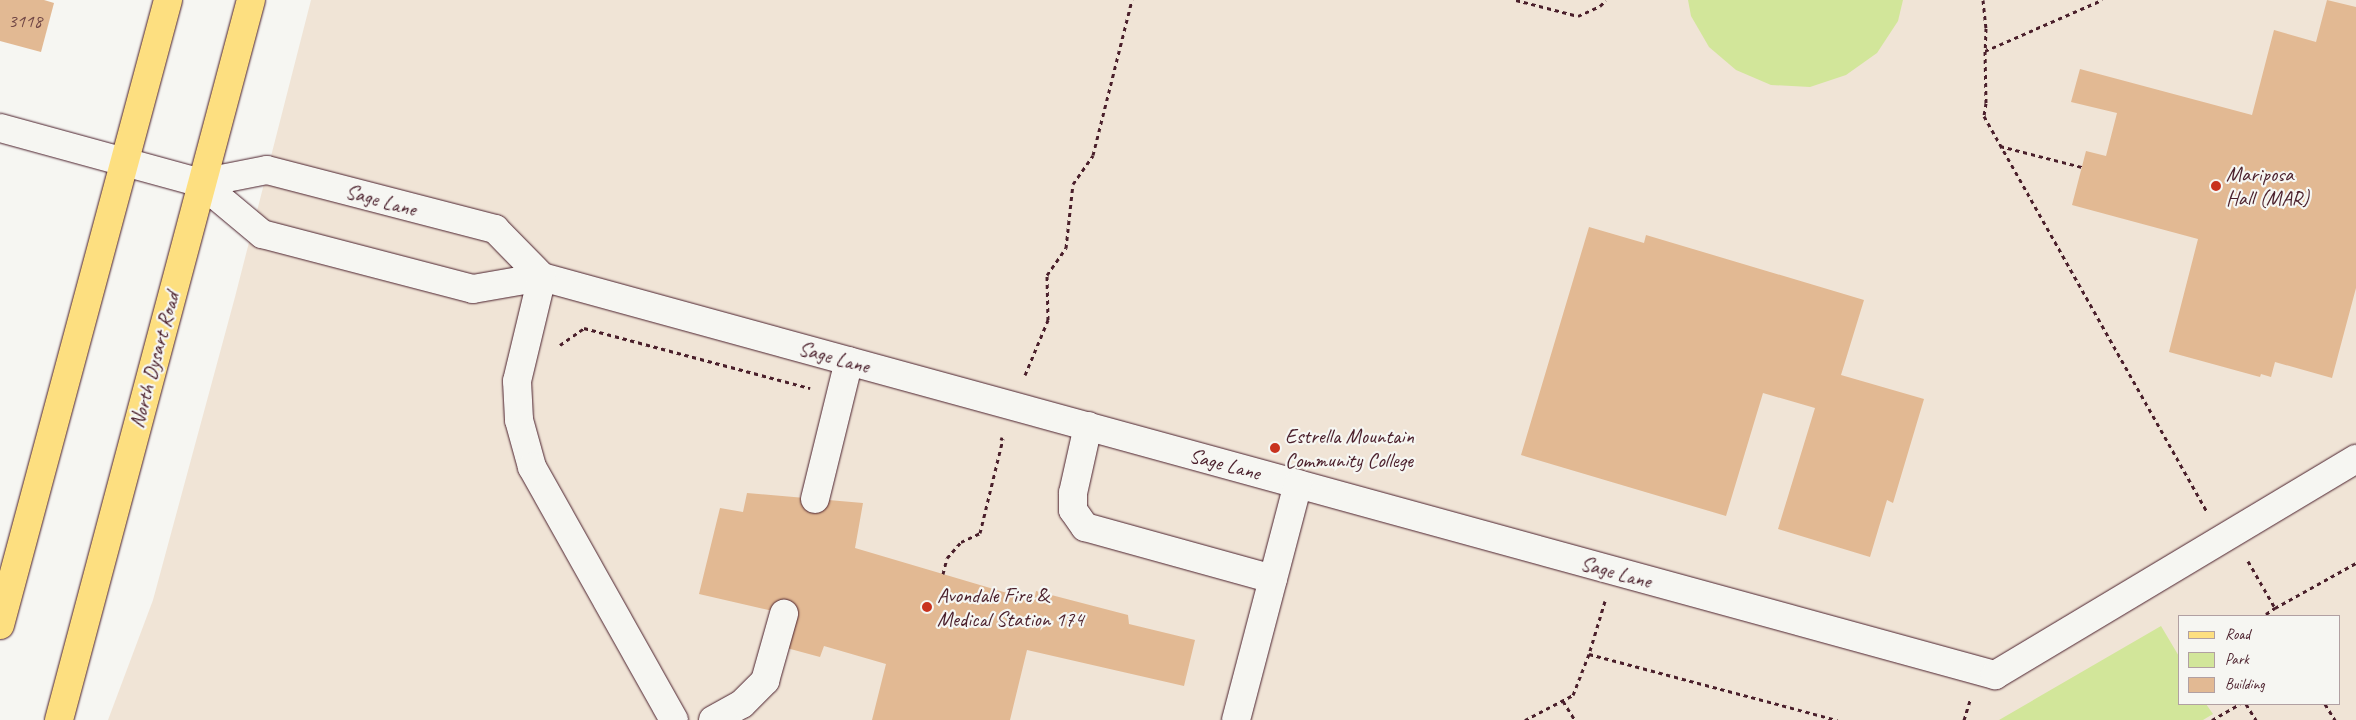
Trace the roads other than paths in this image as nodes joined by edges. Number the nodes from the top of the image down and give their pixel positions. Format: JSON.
{"nodes":[{"id":1,"x":168,"y":0,"type":"edge"},
{"id":2,"x":251,"y":0,"type":"edge"},
{"id":3,"x":0,"y":128,"type":"edge"},
{"id":4,"x":125,"y":162,"type":"junction"},
{"id":5,"x":201,"y":183,"type":"junction"},
{"id":6,"x":542,"y":276,"type":"junction"},
{"id":7,"x":848,"y":361,"type":"junction"},
{"id":8,"x":1088,"y":426,"type":"junction"},
{"id":9,"x":2356,"y":459,"type":"edge"},
{"id":10,"x":1298,"y":484,"type":"junction"},
{"id":11,"x":815,"y":499,"type":"dead end"},
{"id":12,"x":1273,"y":579,"type":"junction"},
{"id":13,"x":784,"y":614,"type":"dead end"},
{"id":14,"x":0,"y":625,"type":"edge"},
{"id":15,"x":59,"y":720,"type":"edge"},
{"id":16,"x":674,"y":720,"type":"edge"},
{"id":17,"x":713,"y":720,"type":"edge"},
{"id":18,"x":1236,"y":720,"type":"edge"}],
"edges":[{"from":1,"to":4,"type":"main road"},
{"from":2,"to":5,"type":"main road","name":"North Dysart Road"},
{"from":3,"to":4,"type":"street","name":"Sage Lane"},
{"from":4,"to":5,"type":"street","name":"Sage Lane"},
{"from":4,"to":14,"type":"main road"},
{"from":5,"to":6,"type":"street","name":"Sage Lane"},
{"from":5,"to":6,"type":"street","name":"Sage Lane"},
{"from":5,"to":15,"type":"main road","name":"North Dysart Road"},
{"from":6,"to":7,"type":"street","name":"Sage Lane"},
{"from":6,"to":16,"type":"street"},
{"from":7,"to":8,"type":"street","name":"Sage Lane"},
{"from":7,"to":11,"type":"street"},
{"from":8,"to":10,"type":"street","name":"Sage Lane"},
{"from":8,"to":12,"type":"street"},
{"from":9,"to":10,"type":"street","name":"Sage Lane"},
{"from":10,"to":12,"type":"street"},
{"from":12,"to":18,"type":"street"},
{"from":13,"to":17,"type":"street"}]}
